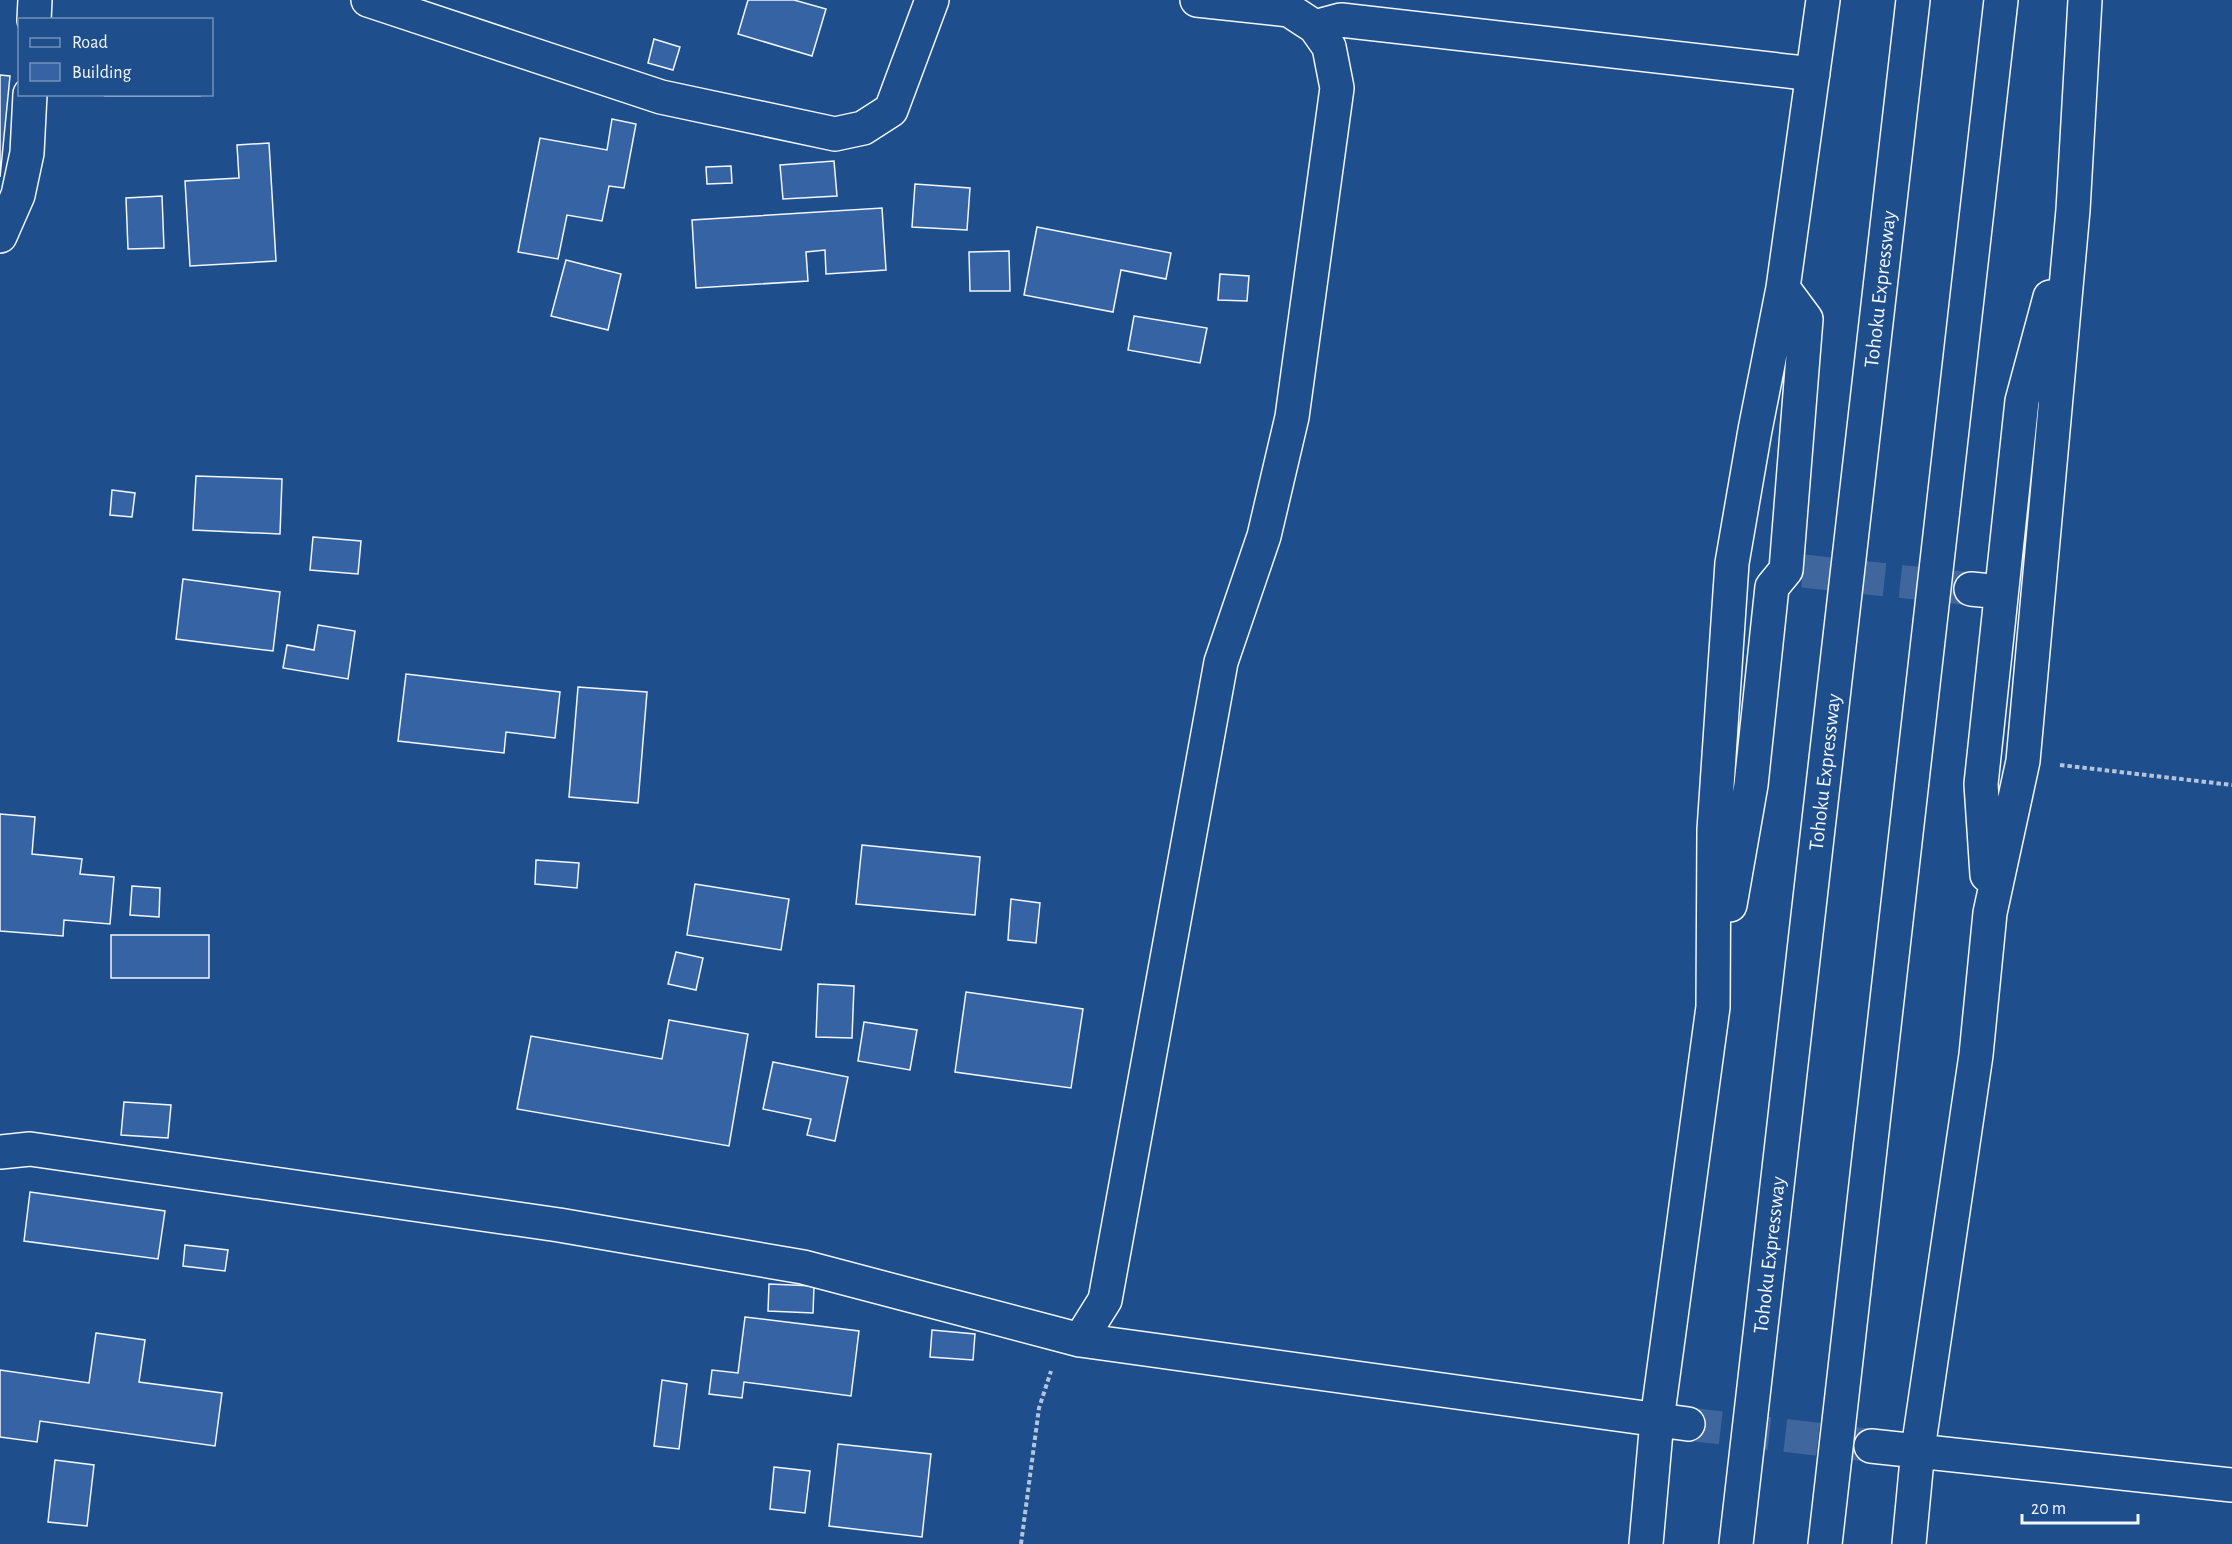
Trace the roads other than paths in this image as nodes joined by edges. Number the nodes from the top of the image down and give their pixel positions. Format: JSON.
{"nodes":[{"id":1,"x":35,"y":0,"type":"edge"},
{"id":2,"x":368,"y":0,"type":"edge"},
{"id":3,"x":932,"y":0,"type":"edge"},
{"id":4,"x":1197,"y":0,"type":"edge"},
{"id":5,"x":1823,"y":0,"type":"edge"},
{"id":6,"x":1913,"y":0,"type":"edge"},
{"id":7,"x":2001,"y":0,"type":"edge"},
{"id":8,"x":2085,"y":0,"type":"edge"},
{"id":9,"x":34,"y":18,"type":"edge"},
{"id":10,"x":1315,"y":27,"type":"junction"},
{"id":11,"x":1813,"y":74,"type":"junction"},
{"id":12,"x":30,"y":96,"type":"edge"},
{"id":13,"x":2073,"y":210,"type":"junction"},
{"id":14,"x":0,"y":236,"type":"edge"},
{"id":15,"x":1784,"y":288,"type":"junction"},
{"id":16,"x":1990,"y":913,"type":"junction"},
{"id":17,"x":1713,"y":1007,"type":"junction"},
{"id":18,"x":0,"y":1152,"type":"edge"},
{"id":19,"x":1073,"y":1338,"type":"junction"},
{"id":20,"x":1672,"y":1422,"type":"junction"},
{"id":21,"x":1871,"y":1446,"type":"tunnel mouth"},
{"id":22,"x":1918,"y":1449,"type":"junction"},
{"id":23,"x":2232,"y":1485,"type":"edge"},
{"id":24,"x":1646,"y":1544,"type":"edge"},
{"id":25,"x":1736,"y":1544,"type":"edge"},
{"id":26,"x":1825,"y":1544,"type":"edge"},
{"id":27,"x":1910,"y":1544,"type":"edge"}],
"edges":[{"from":1,"to":9,"type":"main road"},
{"from":2,"to":3,"type":"main road"},
{"from":4,"to":10,"type":"main road"},
{"from":5,"to":11,"type":"main road"},
{"from":6,"to":25,"type":"main road","name":"Tohoku Expressway"},
{"from":7,"to":26,"type":"main road"},
{"from":8,"to":13,"type":"main road"},
{"from":10,"to":11,"type":"main road"},
{"from":10,"to":19,"type":"main road"},
{"from":11,"to":15,"type":"main road"},
{"from":12,"to":14,"type":"main road"},
{"from":13,"to":16,"type":"main road"},
{"from":13,"to":16,"type":"main road"},
{"from":15,"to":17,"type":"main road"},
{"from":15,"to":17,"type":"main road"},
{"from":16,"to":22,"type":"main road"},
{"from":17,"to":20,"type":"main road"},
{"from":18,"to":19,"type":"main road"},
{"from":19,"to":20,"type":"main road"},
{"from":20,"to":24,"type":"main road"},
{"from":21,"to":22,"type":"main road"},
{"from":22,"to":23,"type":"main road"},
{"from":22,"to":27,"type":"main road"}]}
